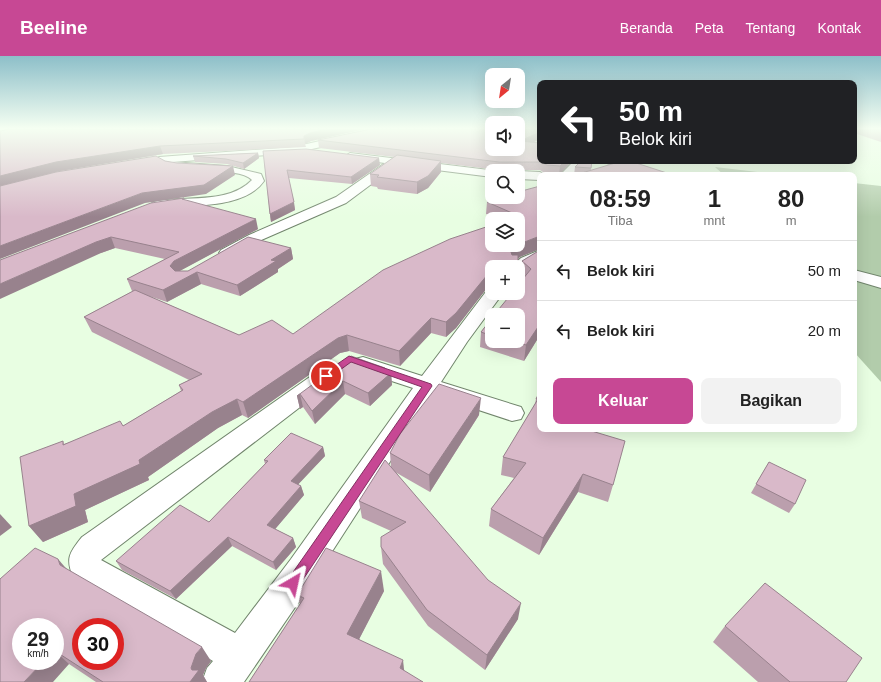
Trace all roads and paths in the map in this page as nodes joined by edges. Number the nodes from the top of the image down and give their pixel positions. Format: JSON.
{"nodes":[{"id":1,"x":170,"y":158,"type":"edge"},
{"id":2,"x":363,"y":158,"type":"edge"},
{"id":3,"x":394,"y":162,"type":"junction"},
{"id":4,"x":577,"y":164,"type":"edge"},
{"id":5,"x":620,"y":164,"type":"edge"},
{"id":6,"x":485,"y":172,"type":"edge"},
{"id":7,"x":569,"y":172,"type":"edge"},
{"id":8,"x":643,"y":172,"type":"edge"},
{"id":9,"x":525,"y":175,"type":"edge"},
{"id":10,"x":537,"y":176,"type":"edge"},
{"id":11,"x":145,"y":209,"type":"edge"},
{"id":12,"x":537,"y":256,"type":"edge"},
{"id":13,"x":213,"y":261,"type":"edge"},
{"id":14,"x":525,"y":263,"type":"edge"},
{"id":15,"x":857,"y":276,"type":"edge"},
{"id":16,"x":881,"y":283,"type":"edge"},
{"id":17,"x":489,"y":300,"type":"edge"},
{"id":18,"x":427,"y":386,"type":"junction"},
{"id":19,"x":512,"y":413,"type":"dead end"},
{"id":20,"x":240,"y":656,"type":"junction"},
{"id":21,"x":220,"y":682,"type":"edge"}],
"edges":[{"from":1,"to":11,"type":"street"},
{"from":2,"to":3,"type":"street"},
{"from":3,"to":6,"type":"street"},
{"from":3,"to":13,"type":"street"},
{"from":4,"to":7,"type":"street"},
{"from":5,"to":8,"type":"street"},
{"from":9,"to":10,"type":"street"},
{"from":12,"to":14,"type":"street"},
{"from":15,"to":16,"type":"street"},
{"from":17,"to":18,"type":"street"},
{"from":18,"to":19,"type":"street"},
{"from":18,"to":20,"type":"street"},
{"from":18,"to":20,"type":"street"},
{"from":20,"to":21,"type":"street"}]}
